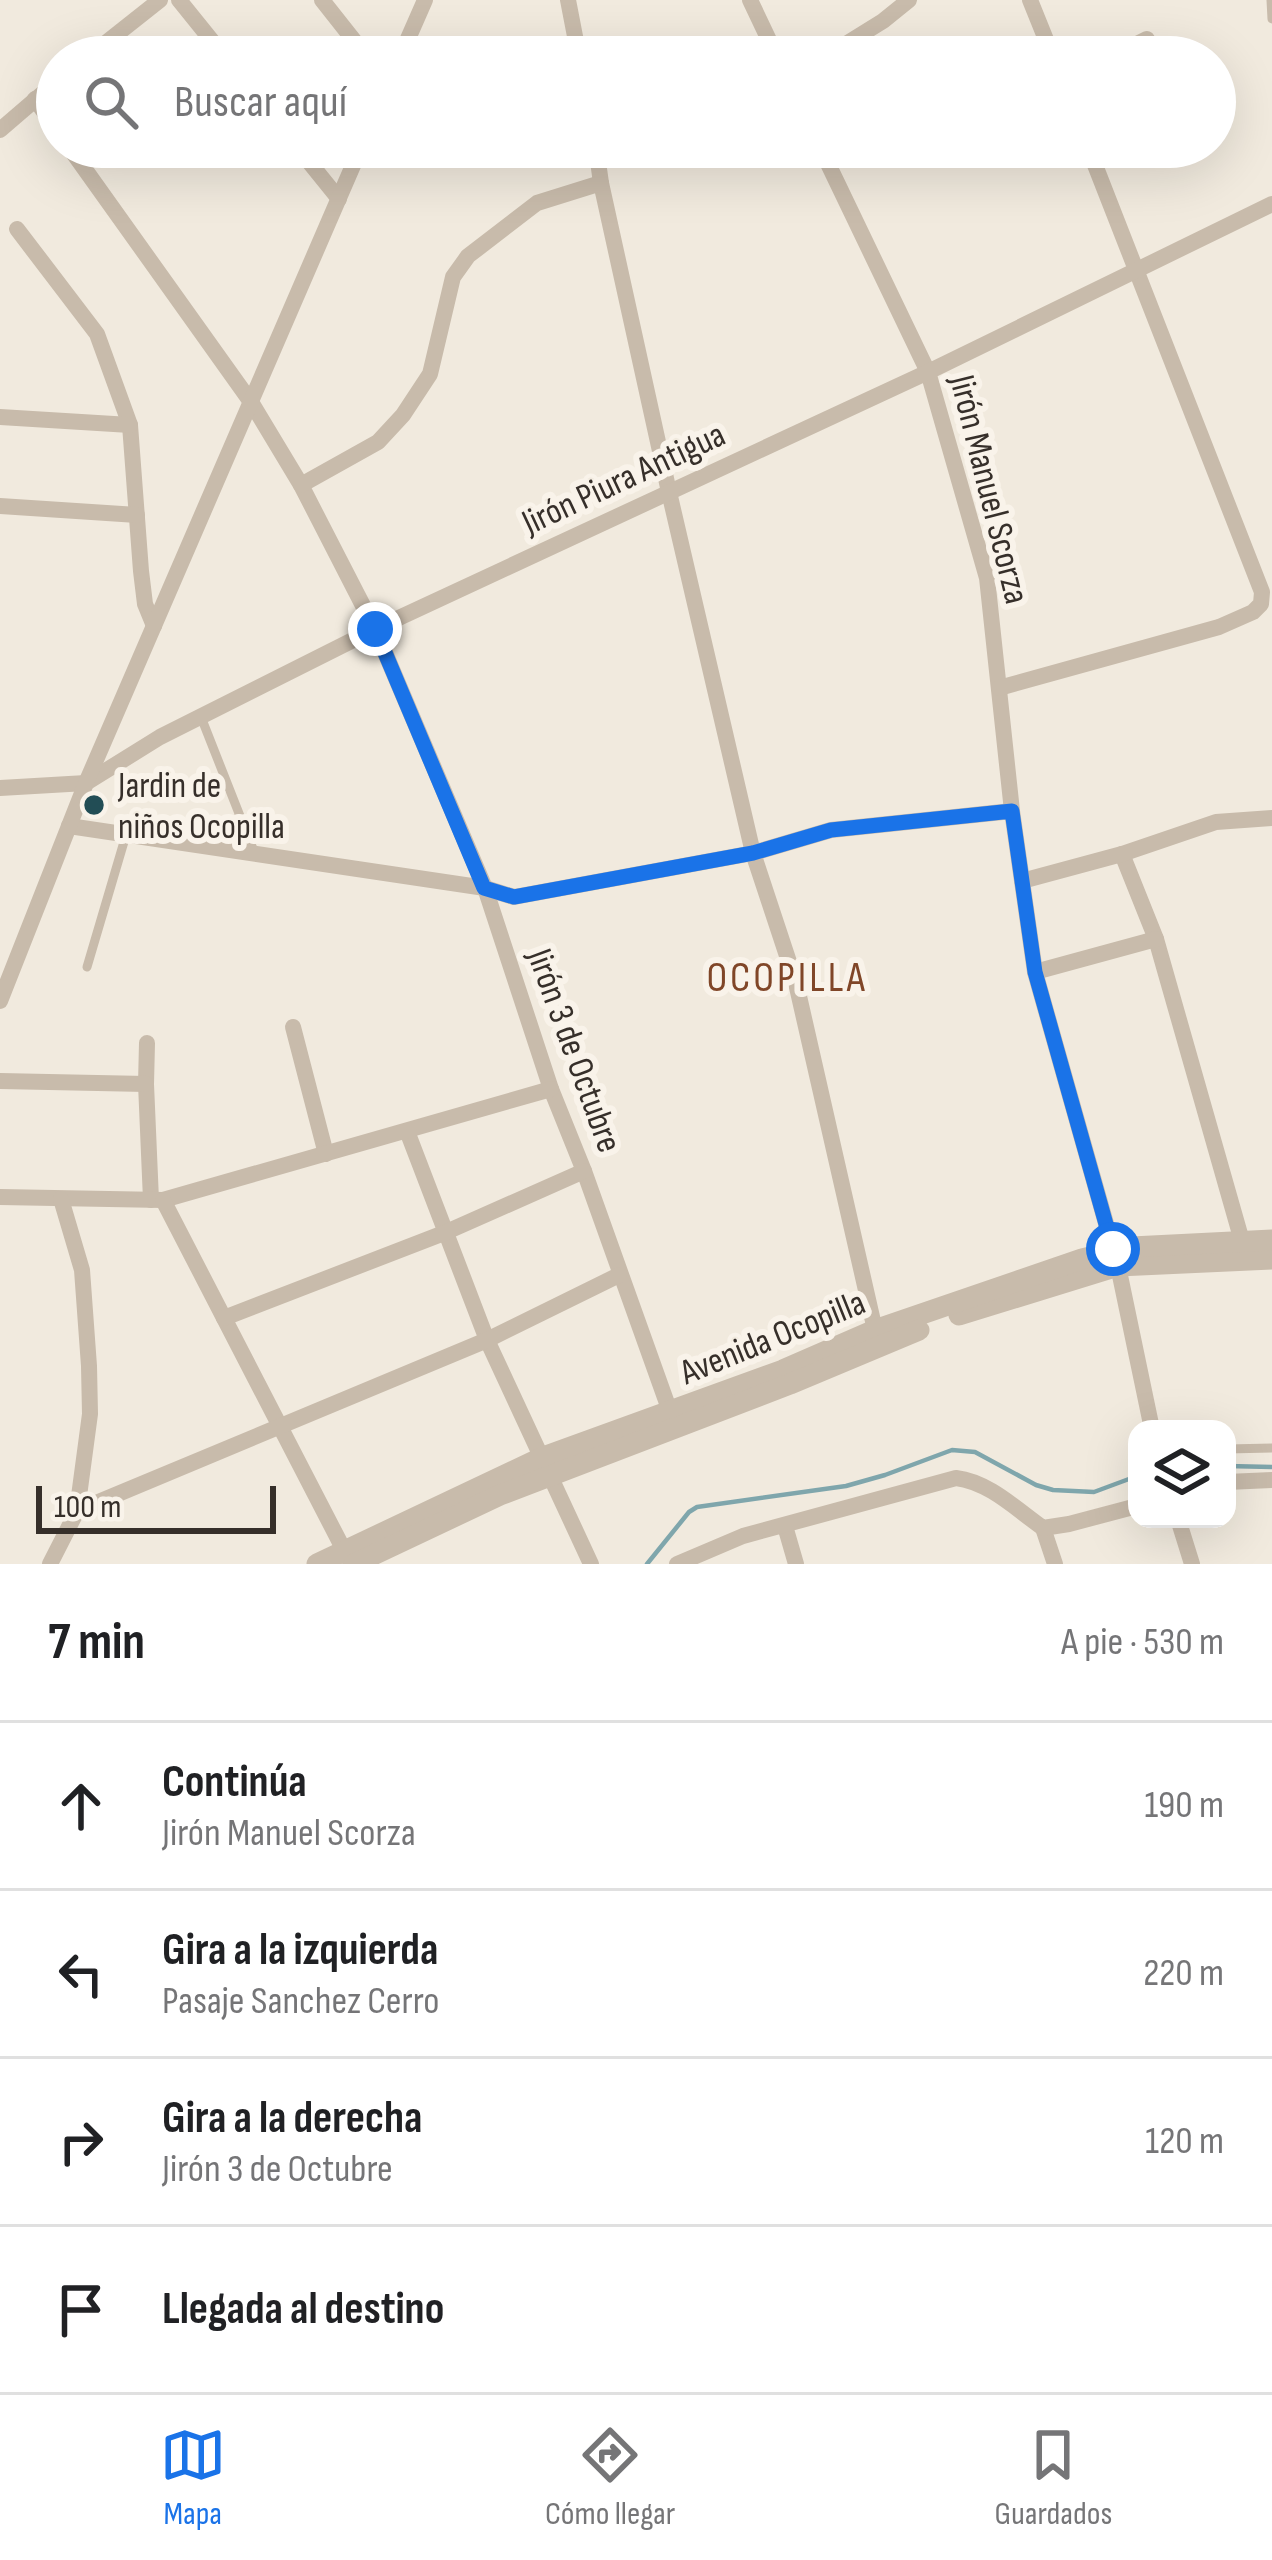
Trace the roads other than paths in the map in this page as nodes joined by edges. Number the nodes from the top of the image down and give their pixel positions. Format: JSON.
{"nodes":[{"id":1,"x":160,"y":0,"type":"edge"},
{"id":2,"x":179,"y":0,"type":"edge"},
{"id":3,"x":322,"y":0,"type":"edge"},
{"id":4,"x":424,"y":0,"type":"edge"},
{"id":5,"x":568,"y":0,"type":"edge"},
{"id":6,"x":909,"y":0,"type":"edge"},
{"id":7,"x":1030,"y":0,"type":"edge"},
{"id":8,"x":1270,"y":0,"type":"edge"},
{"id":9,"x":751,"y":2,"type":"edge"},
{"id":10,"x":1272,"y":19,"type":"edge"},
{"id":11,"x":115,"y":36,"type":"edge"},
{"id":12,"x":208,"y":36,"type":"edge"},
{"id":13,"x":350,"y":36,"type":"edge"},
{"id":14,"x":409,"y":36,"type":"edge"},
{"id":15,"x":575,"y":36,"type":"edge"},
{"id":16,"x":767,"y":36,"type":"edge"},
{"id":17,"x":859,"y":36,"type":"edge"},
{"id":18,"x":1045,"y":36,"type":"edge"},
{"id":19,"x":35,"y":98,"type":"edge"},
{"id":20,"x":0,"y":130,"type":"edge"},
{"id":21,"x":84,"y":168,"type":"edge"},
{"id":22,"x":314,"y":168,"type":"edge"},
{"id":23,"x":352,"y":168,"type":"edge"},
{"id":24,"x":599,"y":168,"type":"edge"},
{"id":25,"x":830,"y":168,"type":"edge"},
{"id":26,"x":1096,"y":168,"type":"edge"},
{"id":27,"x":601,"y":183,"type":"junction"},
{"id":28,"x":339,"y":199,"type":"junction"},
{"id":29,"x":1272,"y":204,"type":"edge"},
{"id":30,"x":17,"y":230,"type":"dead end"},
{"id":31,"x":1136,"y":272,"type":"junction"},
{"id":32,"x":928,"y":372,"type":"junction"},
{"id":33,"x":250,"y":403,"type":"junction"},
{"id":34,"x":0,"y":417,"type":"edge"},
{"id":35,"x":130,"y":425,"type":"junction"},
{"id":36,"x":301,"y":485,"type":"junction"},
{"id":37,"x":669,"y":492,"type":"junction"},
{"id":38,"x":0,"y":506,"type":"edge"},
{"id":39,"x":137,"y":515,"type":"junction"},
{"id":40,"x":154,"y":626,"type":"junction"},
{"id":41,"x":375,"y":629,"type":"junction"},
{"id":42,"x":999,"y":688,"type":"junction"},
{"id":43,"x":201,"y":717,"type":"junction"},
{"id":44,"x":86,"y":783,"type":"junction"},
{"id":45,"x":0,"y":788,"type":"edge"},
{"id":46,"x":1012,"y":811,"type":"junction"},
{"id":47,"x":1272,"y":818,"type":"edge"},
{"id":48,"x":69,"y":826,"type":"junction"},
{"id":49,"x":126,"y":835,"type":"junction"},
{"id":50,"x":753,"y":853,"type":"junction"},
{"id":51,"x":255,"y":854,"type":"junction"},
{"id":52,"x":1122,"y":854,"type":"junction"},
{"id":53,"x":1022,"y":881,"type":"junction"},
{"id":54,"x":484,"y":888,"type":"junction"},
{"id":55,"x":1156,"y":939,"type":"junction"},
{"id":56,"x":87,"y":967,"type":"dead end"},
{"id":57,"x":1035,"y":972,"type":"junction"},
{"id":58,"x":0,"y":1001,"type":"edge"},
{"id":59,"x":293,"y":1027,"type":"dead end"},
{"id":60,"x":147,"y":1043,"type":"dead end"},
{"id":61,"x":0,"y":1081,"type":"edge"},
{"id":62,"x":146,"y":1084,"type":"junction"},
{"id":63,"x":551,"y":1089,"type":"junction"},
{"id":64,"x":407,"y":1131,"type":"junction"},
{"id":65,"x":326,"y":1154,"type":"junction"},
{"id":66,"x":584,"y":1171,"type":"junction"},
{"id":67,"x":0,"y":1197,"type":"edge"},
{"id":68,"x":61,"y":1199,"type":"junction"},
{"id":69,"x":157,"y":1200,"type":"junction"},
{"id":70,"x":444,"y":1233,"type":"junction"},
{"id":71,"x":1272,"y":1240,"type":"edge"},
{"id":72,"x":1242,"y":1241,"type":"junction"},
{"id":73,"x":1115,"y":1258,"type":"junction"},
{"id":74,"x":1272,"y":1259,"type":"edge"},
{"id":75,"x":619,"y":1275,"type":"junction"},
{"id":76,"x":224,"y":1318,"type":"junction"},
{"id":77,"x":874,"y":1330,"type":"junction"},
{"id":78,"x":488,"y":1340,"type":"junction"},
{"id":79,"x":672,"y":1419,"type":"junction"},
{"id":80,"x":1150,"y":1420,"type":"edge"},
{"id":81,"x":280,"y":1426,"type":"junction"},
{"id":82,"x":1272,"y":1448,"type":"edge"},
{"id":83,"x":1236,"y":1449,"type":"edge"},
{"id":84,"x":547,"y":1466,"type":"junction"},
{"id":85,"x":1236,"y":1482,"type":"edge"},
{"id":86,"x":1271,"y":1482,"type":"edge"},
{"id":87,"x":1128,"y":1508,"type":"edge"},
{"id":88,"x":77,"y":1511,"type":"junction"},
{"id":89,"x":785,"y":1526,"type":"junction"},
{"id":90,"x":1043,"y":1528,"type":"junction"},
{"id":91,"x":1181,"y":1528,"type":"edge"},
{"id":92,"x":706,"y":1558,"type":"edge"},
{"id":93,"x":350,"y":1559,"type":"edge"},
{"id":94,"x":50,"y":1564,"type":"edge"},
{"id":95,"x":316,"y":1564,"type":"edge"},
{"id":96,"x":591,"y":1564,"type":"edge"},
{"id":97,"x":677,"y":1564,"type":"edge"},
{"id":98,"x":796,"y":1564,"type":"edge"},
{"id":99,"x":1055,"y":1564,"type":"edge"},
{"id":100,"x":1192,"y":1564,"type":"edge"}],
"edges":[{"from":1,"to":11,"type":"street"},
{"from":2,"to":12,"type":"street"},
{"from":3,"to":13,"type":"street"},
{"from":4,"to":14,"type":"street"},
{"from":5,"to":15,"type":"street"},
{"from":6,"to":17,"type":"street"},
{"from":7,"to":18,"type":"street"},
{"from":8,"to":10,"type":"lane"},
{"from":9,"to":16,"type":"street"},
{"from":19,"to":20,"type":"street"},
{"from":21,"to":33,"type":"street","name":"Jirón 3 de Octubre"},
{"from":22,"to":28,"type":"street"},
{"from":23,"to":28,"type":"street"},
{"from":24,"to":27,"type":"street"},
{"from":25,"to":32,"type":"street","name":"Jirón Manuel Scorza"},
{"from":26,"to":31,"type":"street"},
{"from":27,"to":36,"type":"street"},
{"from":27,"to":37,"type":"street"},
{"from":28,"to":33,"type":"street"},
{"from":29,"to":31,"type":"street","name":"Jirón Piura Antigua"},
{"from":30,"to":35,"type":"street"},
{"from":31,"to":32,"type":"street","name":"Jirón Piura Antigua"},
{"from":31,"to":42,"type":"street"},
{"from":32,"to":37,"type":"street","name":"Jirón Piura Antigua"},
{"from":32,"to":42,"type":"street","name":"Jirón Manuel Scorza"},
{"from":33,"to":36,"type":"street","name":"Jirón 3 de Octubre"},
{"from":33,"to":40,"type":"street"},
{"from":34,"to":35,"type":"street"},
{"from":35,"to":39,"type":"street"},
{"from":36,"to":41,"type":"street","name":"Jirón 3 de Octubre"},
{"from":37,"to":41,"type":"street","name":"Jirón Piura Antigua"},
{"from":37,"to":50,"type":"street"},
{"from":38,"to":39,"type":"street"},
{"from":39,"to":40,"type":"street"},
{"from":40,"to":44,"type":"street"},
{"from":41,"to":43,"type":"street","name":"Jirón Piura Antigua"},
{"from":41,"to":54,"type":"street","name":"Jirón 3 de Octubre"},
{"from":42,"to":46,"type":"street","name":"Jirón Manuel Scorza"},
{"from":43,"to":44,"type":"street","name":"Jirón Piura Antigua"},
{"from":43,"to":51,"type":"lane"},
{"from":44,"to":45,"type":"street","name":"Jirón Piura Antigua"},
{"from":44,"to":48,"type":"street"},
{"from":46,"to":50,"type":"street"},
{"from":46,"to":53,"type":"street","name":"Jirón Manuel Scorza"},
{"from":47,"to":52,"type":"street"},
{"from":48,"to":49,"type":"street"},
{"from":48,"to":58,"type":"street"},
{"from":49,"to":51,"type":"street"},
{"from":49,"to":56,"type":"lane"},
{"from":50,"to":54,"type":"street"},
{"from":50,"to":77,"type":"street"},
{"from":51,"to":54,"type":"street"},
{"from":52,"to":53,"type":"street"},
{"from":52,"to":55,"type":"street"},
{"from":53,"to":57,"type":"street","name":"Jirón Manuel Scorza"},
{"from":54,"to":63,"type":"street","name":"Jirón 3 de Octubre"},
{"from":55,"to":57,"type":"street"},
{"from":55,"to":72,"type":"street"},
{"from":57,"to":73,"type":"street","name":"Jirón Manuel Scorza"},
{"from":59,"to":65,"type":"street"},
{"from":60,"to":62,"type":"street"},
{"from":61,"to":62,"type":"street"},
{"from":62,"to":69,"type":"street"},
{"from":63,"to":64,"type":"street"},
{"from":63,"to":66,"type":"street","name":"Jirón 3 de Octubre"},
{"from":64,"to":65,"type":"street"},
{"from":64,"to":70,"type":"street"},
{"from":65,"to":69,"type":"street"},
{"from":66,"to":70,"type":"street"},
{"from":66,"to":75,"type":"street","name":"Jirón 3 de Octubre"},
{"from":67,"to":68,"type":"street"},
{"from":68,"to":69,"type":"street"},
{"from":68,"to":88,"type":"street"},
{"from":69,"to":76,"type":"street"},
{"from":70,"to":76,"type":"street"},
{"from":70,"to":78,"type":"street"},
{"from":71,"to":72,"type":"street","name":"Avenida Ocopilla"},
{"from":72,"to":73,"type":"street","name":"Avenida Ocopilla"},
{"from":73,"to":74,"type":"street","name":"Avenida Ocopilla"},
{"from":73,"to":77,"type":"street","name":"Avenida Ocopilla"},
{"from":73,"to":79,"type":"street","name":"Avenida Ocopilla"},
{"from":73,"to":80,"type":"street","name":"Jirón Manuel Scorza"},
{"from":75,"to":78,"type":"street"},
{"from":75,"to":79,"type":"street","name":"Jirón 3 de Octubre"},
{"from":76,"to":81,"type":"street"},
{"from":77,"to":79,"type":"street","name":"Avenida Ocopilla"},
{"from":78,"to":81,"type":"street"},
{"from":78,"to":84,"type":"street"},
{"from":79,"to":84,"type":"street","name":"Avenida Ocopilla"},
{"from":81,"to":88,"type":"street"},
{"from":81,"to":93,"type":"street"},
{"from":82,"to":83,"type":"lane"},
{"from":84,"to":93,"type":"street","name":"Avenida Ocopilla"},
{"from":84,"to":96,"type":"street"},
{"from":85,"to":86,"type":"street"},
{"from":87,"to":90,"type":"street"},
{"from":88,"to":94,"type":"street"},
{"from":89,"to":90,"type":"street"},
{"from":89,"to":92,"type":"street"},
{"from":89,"to":98,"type":"street"},
{"from":90,"to":99,"type":"street"},
{"from":91,"to":100,"type":"street"},
{"from":92,"to":97,"type":"street"},
{"from":93,"to":95,"type":"street","name":"Avenida Ocopilla"}]}
